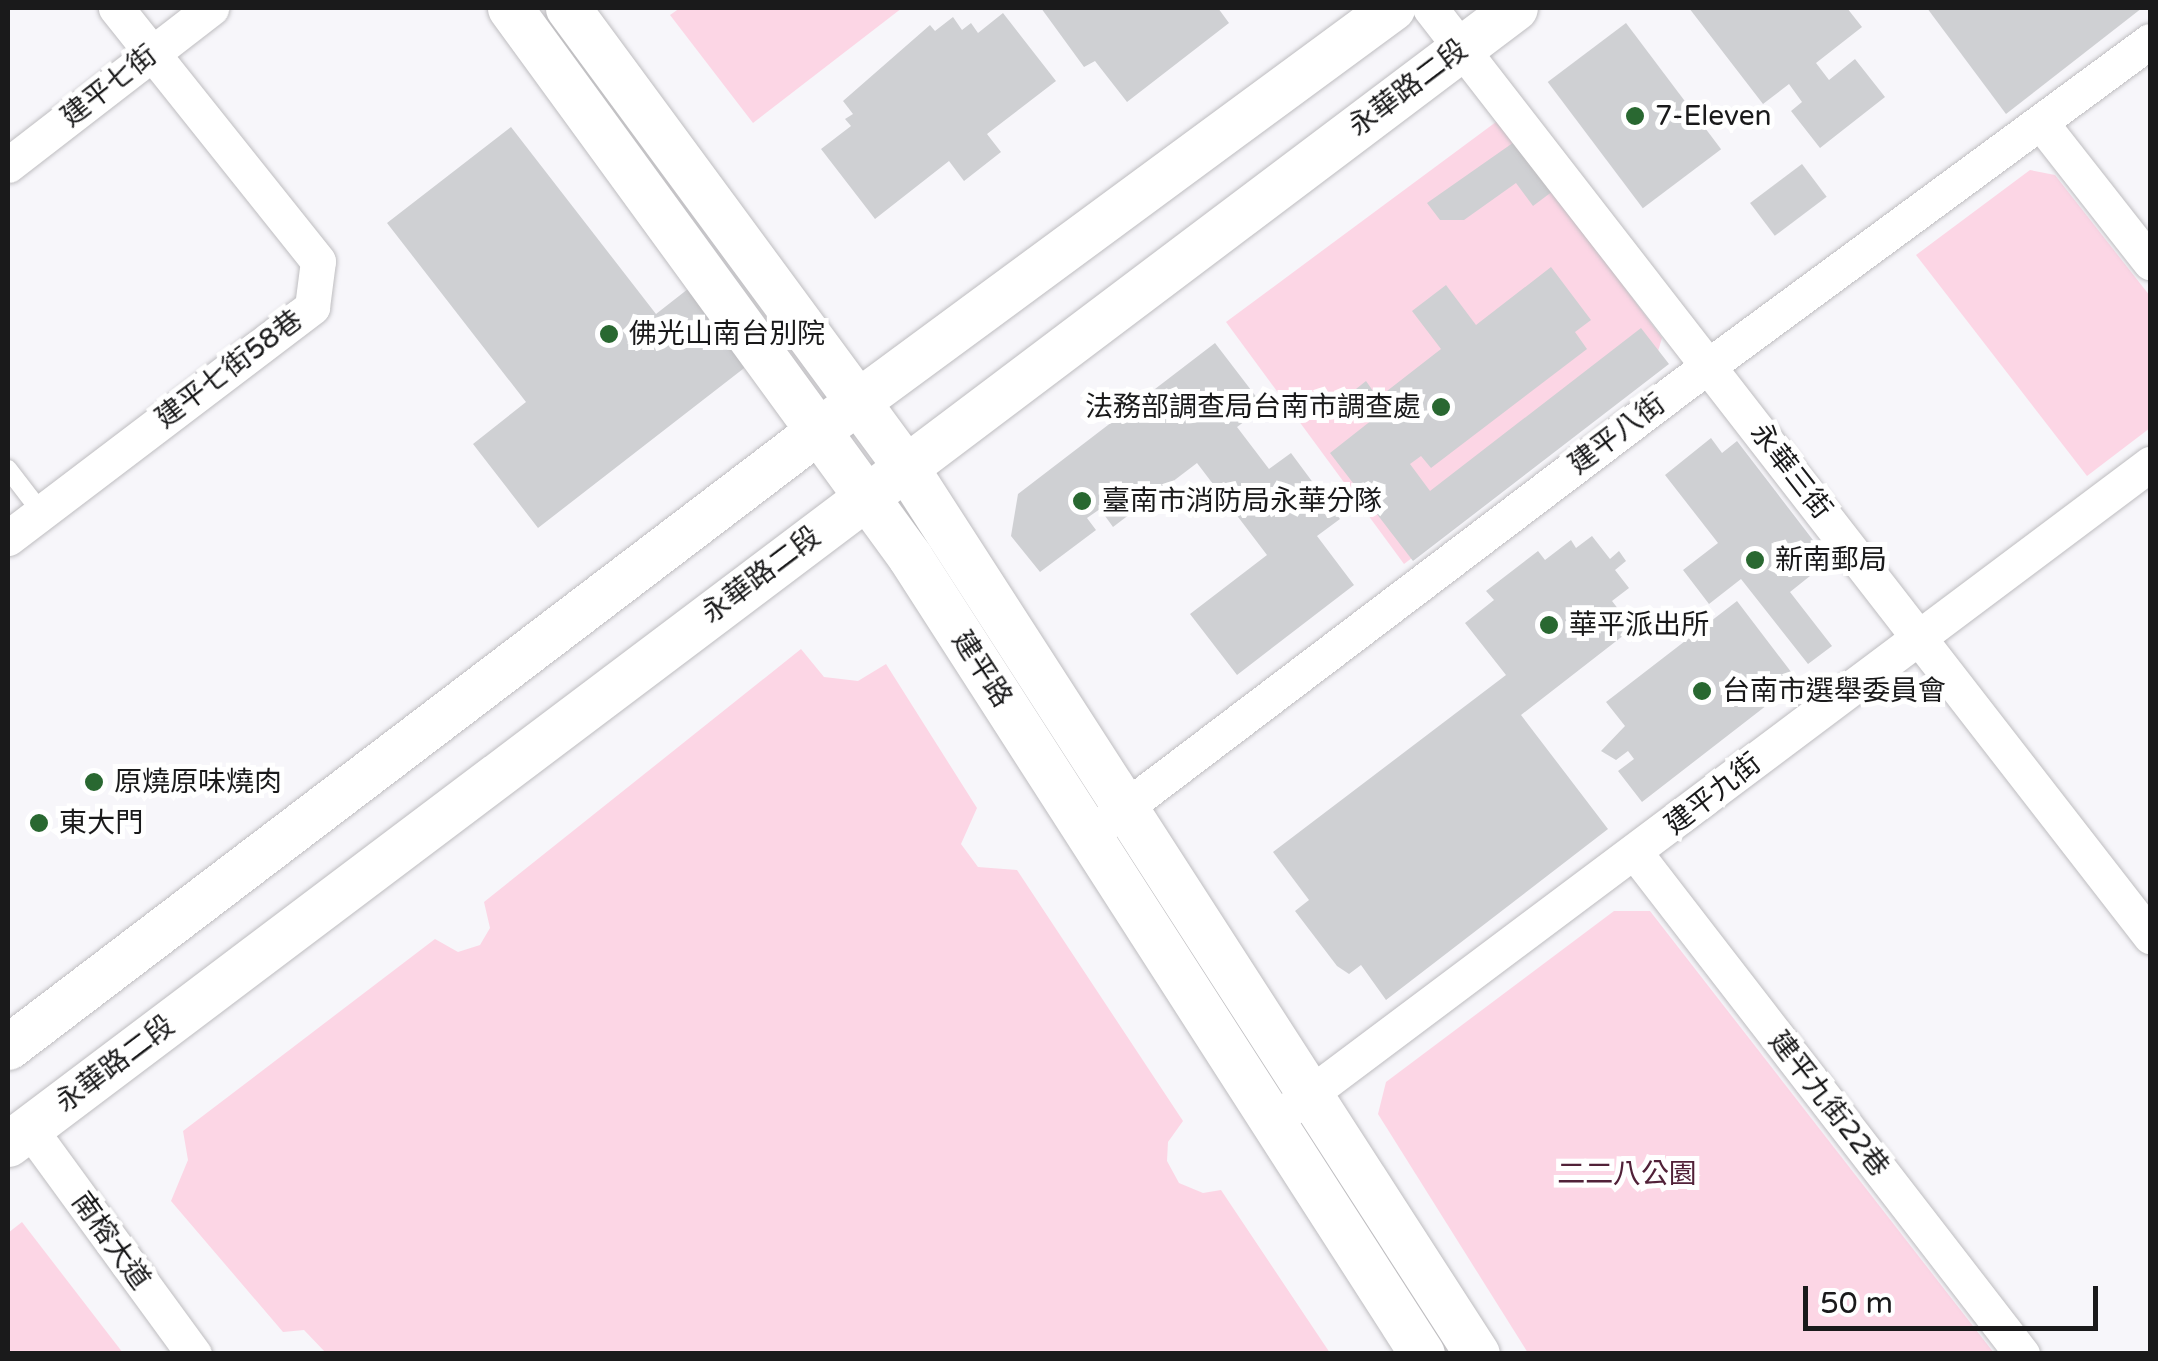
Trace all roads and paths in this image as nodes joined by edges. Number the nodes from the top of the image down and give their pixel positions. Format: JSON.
{"nodes":[{"id":1,"x":116,"y":8,"type":"edge"},
{"id":2,"x":212,"y":8,"type":"edge"},
{"id":3,"x":510,"y":8,"type":"edge"},
{"id":4,"x":568,"y":8,"type":"edge"},
{"id":5,"x":1392,"y":8,"type":"edge"},
{"id":6,"x":1430,"y":8,"type":"edge"},
{"id":7,"x":1515,"y":8,"type":"edge"},
{"id":8,"x":2150,"y":41,"type":"edge"},
{"id":9,"x":1463,"y":48,"type":"junction"},
{"id":10,"x":152,"y":52,"type":"junction"},
{"id":11,"x":2041,"y":124,"type":"junction"},
{"id":12,"x":8,"y":166,"type":"edge"},
{"id":13,"x":2150,"y":262,"type":"edge"},
{"id":14,"x":1710,"y":364,"type":"junction"},
{"id":15,"x":860,"y":401,"type":"junction"},
{"id":16,"x":819,"y":430,"type":"junction"},
{"id":17,"x":2150,"y":464,"type":"edge"},
{"id":18,"x":905,"y":466,"type":"junction"},
{"id":19,"x":8,"y":468,"type":"edge"},
{"id":20,"x":866,"y":495,"type":"junction"},
{"id":21,"x":41,"y":512,"type":"junction"},
{"id":22,"x":8,"y":538,"type":"edge"},
{"id":23,"x":1916,"y":636,"type":"junction"},
{"id":24,"x":1106,"y":822,"type":"junction"},
{"id":25,"x":1636,"y":854,"type":"junction"},
{"id":26,"x":2150,"y":936,"type":"edge"},
{"id":27,"x":8,"y":1047,"type":"edge"},
{"id":28,"x":1290,"y":1108,"type":"junction"},
{"id":29,"x":18,"y":1136,"type":"edge"},
{"id":30,"x":194,"y":1354,"type":"edge"},
{"id":31,"x":1422,"y":1354,"type":"edge"},
{"id":32,"x":1477,"y":1354,"type":"edge"},
{"id":33,"x":2022,"y":1354,"type":"edge"}],
"edges":[{"from":1,"to":10,"type":"street","name":"建平七街58巷"},
{"from":2,"to":10,"type":"street","name":"建平七街"},
{"from":3,"to":16,"type":"street","name":"建平路"},
{"from":4,"to":15,"type":"street","name":"建平路"},
{"from":5,"to":15,"type":"street"},
{"from":6,"to":9,"type":"street","name":"永華三街"},
{"from":7,"to":9,"type":"street","name":"永華路二段"},
{"from":8,"to":11,"type":"street","name":"建平八街"},
{"from":9,"to":14,"type":"street","name":"永華三街"},
{"from":9,"to":18,"type":"street","name":"永華路二段"},
{"from":10,"to":12,"type":"street","name":"建平七街"},
{"from":10,"to":21,"type":"street","name":"建平七街58巷"},
{"from":11,"to":13,"type":"street"},
{"from":11,"to":14,"type":"street","name":"建平八街"},
{"from":14,"to":23,"type":"street","name":"永華三街"},
{"from":14,"to":24,"type":"street","name":"建平八街"},
{"from":15,"to":16,"type":"street"},
{"from":15,"to":18,"type":"street","name":"建平路"},
{"from":16,"to":20,"type":"street","name":"建平路"},
{"from":16,"to":27,"type":"street"},
{"from":17,"to":23,"type":"street","name":"建平九街"},
{"from":18,"to":20,"type":"street","name":"永華路二段"},
{"from":18,"to":24,"type":"street","name":"建平路"},
{"from":19,"to":21,"type":"lane"},
{"from":20,"to":24,"type":"street","name":"建平路"},
{"from":20,"to":29,"type":"street","name":"永華路二段"},
{"from":21,"to":22,"type":"street","name":"建平七街58巷"},
{"from":23,"to":25,"type":"street","name":"建平九街"},
{"from":23,"to":26,"type":"street","name":"永華三街"},
{"from":24,"to":28,"type":"street","name":"建平路"},
{"from":25,"to":28,"type":"street","name":"建平九街"},
{"from":25,"to":33,"type":"street","name":"建平九街22巷"},
{"from":28,"to":31,"type":"street","name":"建平路"},
{"from":28,"to":32,"type":"street","name":"建平路"},
{"from":29,"to":30,"type":"street","name":"南榕大道"}]}
